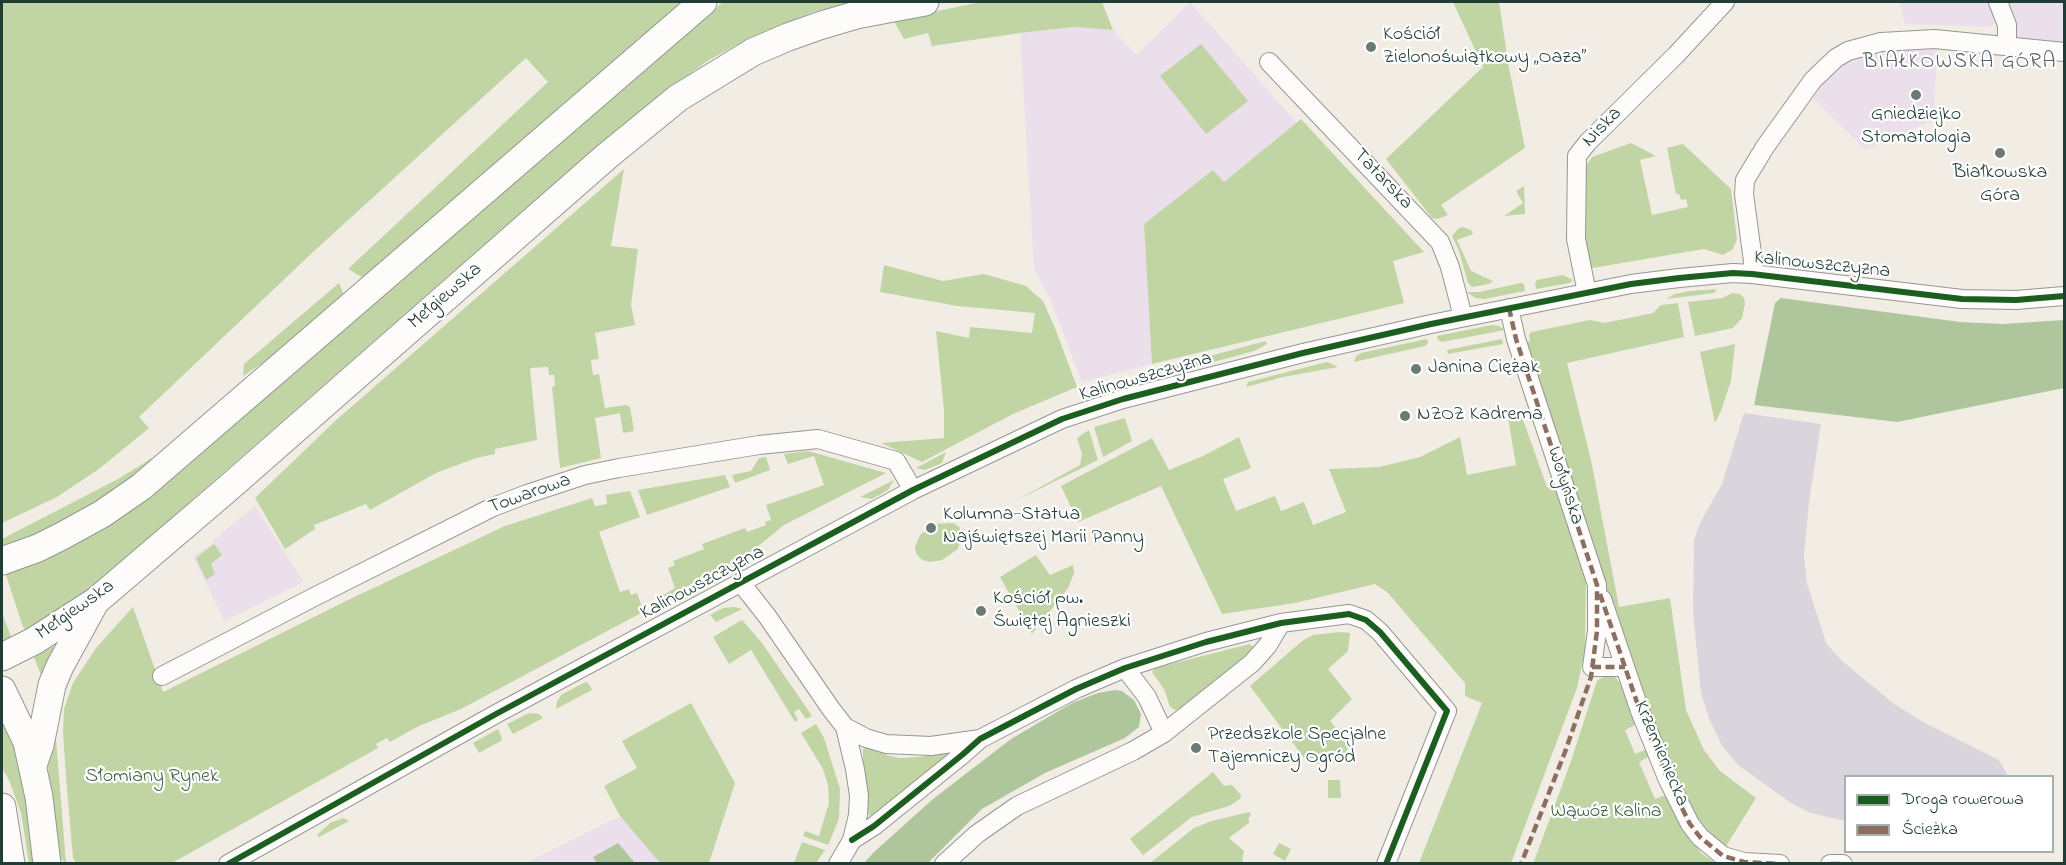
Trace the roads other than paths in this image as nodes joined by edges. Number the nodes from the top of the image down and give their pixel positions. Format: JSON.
{"nodes":[{"id":1,"x":703,"y":2,"type":"edge"},
{"id":2,"x":925,"y":2,"type":"edge"},
{"id":3,"x":1725,"y":2,"type":"edge"},
{"id":4,"x":1998,"y":2,"type":"edge"},
{"id":5,"x":2007,"y":45,"type":"junction"},
{"id":6,"x":2064,"y":52,"type":"edge"},
{"id":7,"x":1269,"y":62,"type":"dead end"},
{"id":8,"x":1752,"y":274,"type":"junction"},
{"id":9,"x":1587,"y":293,"type":"junction"},
{"id":10,"x":2064,"y":296,"type":"edge"},
{"id":11,"x":1509,"y":308,"type":"junction"},
{"id":12,"x":1463,"y":317,"type":"junction"},
{"id":13,"x":913,"y":490,"type":"junction"},
{"id":14,"x":2,"y":561,"type":"edge"},
{"id":15,"x":741,"y":583,"type":"junction"},
{"id":16,"x":1597,"y":585,"type":"junction"},
{"id":17,"x":96,"y":601,"type":"junction"},
{"id":18,"x":1281,"y":623,"type":"junction"},
{"id":19,"x":2,"y":657,"type":"edge"},
{"id":20,"x":1625,"y":667,"type":"junction"},
{"id":21,"x":1125,"y":668,"type":"junction"},
{"id":22,"x":162,"y":676,"type":"dead end"},
{"id":23,"x":2,"y":690,"type":"edge"},
{"id":24,"x":845,"y":727,"type":"junction"},
{"id":25,"x":1164,"y":733,"type":"junction"},
{"id":26,"x":980,"y":739,"type":"junction"},
{"id":27,"x":33,"y":766,"type":"junction"},
{"id":28,"x":2,"y":807,"type":"edge"},
{"id":29,"x":852,"y":840,"type":"junction"},
{"id":30,"x":12,"y":864,"type":"edge"},
{"id":31,"x":47,"y":864,"type":"edge"},
{"id":32,"x":228,"y":864,"type":"edge"},
{"id":33,"x":838,"y":864,"type":"edge"},
{"id":34,"x":944,"y":864,"type":"edge"},
{"id":35,"x":1386,"y":864,"type":"edge"},
{"id":36,"x":1780,"y":864,"type":"edge"},
{"id":37,"x":1830,"y":864,"type":"edge"},
{"id":38,"x":1843,"y":864,"type":"edge"}],
"edges":[{"from":1,"to":14,"type":"main road"},
{"from":2,"to":17,"type":"main road","name":"Mełgiewska"},
{"from":3,"to":9,"type":"street","name":"Niska"},
{"from":4,"to":5,"type":"street"},
{"from":5,"to":6,"type":"street"},
{"from":5,"to":8,"type":"street"},
{"from":7,"to":12,"type":"street","name":"Tatarska"},
{"from":8,"to":9,"type":"street","name":"Kalinowszczyzna"},
{"from":8,"to":10,"type":"street","name":"Kalinowszczyzna"},
{"from":9,"to":11,"type":"street","name":"Kalinowszczyzna"},
{"from":11,"to":12,"type":"street","name":"Kalinowszczyzna"},
{"from":11,"to":16,"type":"street","name":"Wołyńska"},
{"from":12,"to":13,"type":"street","name":"Kalinowszczyzna"},
{"from":13,"to":15,"type":"street","name":"Kalinowszczyzna"},
{"from":13,"to":22,"type":"street","name":"Towarowa"},
{"from":15,"to":24,"type":"street"},
{"from":15,"to":32,"type":"street","name":"Kalinowszczyzna"},
{"from":16,"to":20,"type":"street","name":"Krzemieniecka"},
{"from":16,"to":20,"type":"street","name":"Wołyńska"},
{"from":17,"to":19,"type":"main road","name":"Mełgiewska"},
{"from":17,"to":27,"type":"main road"},
{"from":18,"to":21,"type":"street"},
{"from":18,"to":25,"type":"street"},
{"from":18,"to":35,"type":"street"},
{"from":20,"to":36,"type":"street","name":"Krzemieniecka"},
{"from":21,"to":25,"type":"street"},
{"from":21,"to":26,"type":"street"},
{"from":23,"to":27,"type":"main road"},
{"from":24,"to":26,"type":"street"},
{"from":24,"to":29,"type":"street"},
{"from":25,"to":34,"type":"street"},
{"from":26,"to":29,"type":"street"},
{"from":27,"to":31,"type":"main road"},
{"from":28,"to":30,"type":"main road"},
{"from":29,"to":33,"type":"street"},
{"from":37,"to":38,"type":"street"}]}
